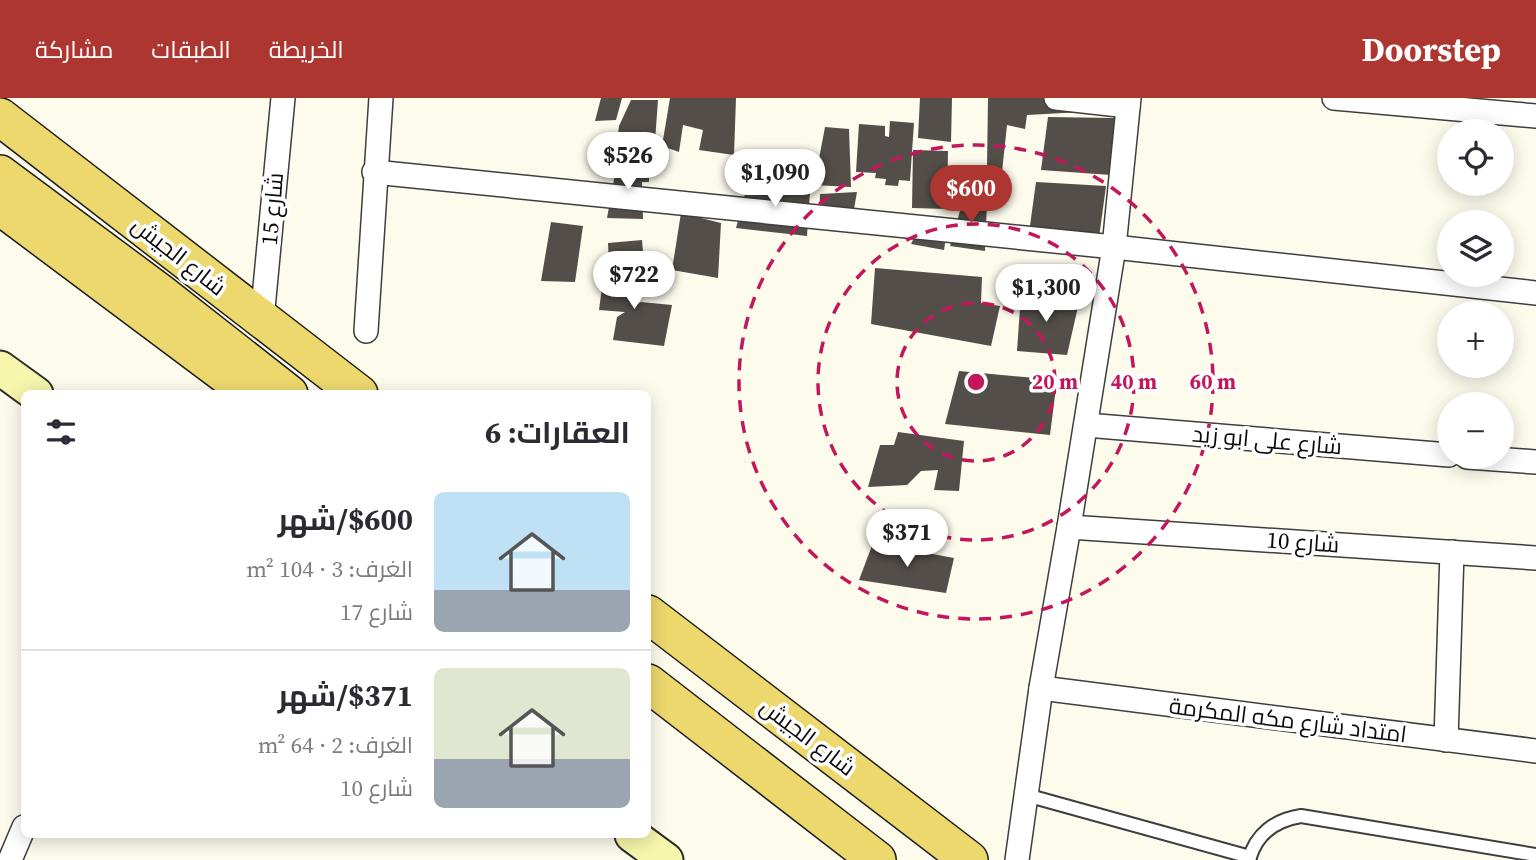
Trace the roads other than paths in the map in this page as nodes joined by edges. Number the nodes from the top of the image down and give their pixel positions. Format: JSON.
{"nodes":[{"id":1,"x":283,"y":98,"type":"edge"},
{"id":2,"x":381,"y":98,"type":"edge"},
{"id":3,"x":1056,"y":98,"type":"edge"},
{"id":4,"x":1334,"y":98,"type":"edge"},
{"id":5,"x":1129,"y":102,"type":"edge"},
{"id":6,"x":1536,"y":116,"type":"edge"},
{"id":7,"x":0,"y":117,"type":"edge"},
{"id":8,"x":374,"y":172,"type":"junction"},
{"id":9,"x":0,"y":174,"type":"edge"},
{"id":10,"x":0,"y":206,"type":"edge"},
{"id":11,"x":1114,"y":247,"type":"junction"},
{"id":12,"x":1536,"y":293,"type":"edge"},
{"id":13,"x":261,"y":319,"type":"junction"},
{"id":14,"x":366,"y":331,"type":"dead end"},
{"id":15,"x":0,"y":369,"type":"edge"},
{"id":16,"x":30,"y":390,"type":"edge"},
{"id":17,"x":246,"y":390,"type":"edge"},
{"id":18,"x":284,"y":390,"type":"edge"},
{"id":19,"x":354,"y":390,"type":"edge"},
{"id":20,"x":1086,"y":425,"type":"junction"},
{"id":21,"x":1437,"y":454,"type":"edge"},
{"id":22,"x":1514,"y":460,"type":"edge"},
{"id":23,"x":1536,"y":462,"type":"edge"},
{"id":24,"x":1069,"y":527,"type":"junction"},
{"id":25,"x":1452,"y":552,"type":"junction"},
{"id":26,"x":1536,"y":558,"type":"edge"},
{"id":27,"x":651,"y":616,"type":"edge"},
{"id":28,"x":651,"y":686,"type":"edge"},
{"id":29,"x":1041,"y":688,"type":"junction"},
{"id":30,"x":1446,"y":740,"type":"junction"},
{"id":31,"x":1536,"y":751,"type":"edge"},
{"id":32,"x":1026,"y":795,"type":"junction"},
{"id":33,"x":21,"y":834,"type":"edge"},
{"id":34,"x":636,"y":838,"type":"edge"},
{"id":35,"x":1536,"y":855,"type":"edge"},
{"id":36,"x":1249,"y":859,"type":"edge"},
{"id":37,"x":10,"y":860,"type":"edge"},
{"id":38,"x":666,"y":860,"type":"edge"},
{"id":39,"x":877,"y":860,"type":"edge"},
{"id":40,"x":969,"y":860,"type":"edge"},
{"id":41,"x":1017,"y":860,"type":"edge"}],
"edges":[{"from":1,"to":13,"type":"street","name":"شارع 15"},
{"from":2,"to":8,"type":"street"},
{"from":3,"to":5,"type":"street"},
{"from":4,"to":6,"type":"street"},
{"from":5,"to":11,"type":"street"},
{"from":7,"to":13,"type":"main road","name":"شارع الجيش"},
{"from":8,"to":11,"type":"street"},
{"from":8,"to":14,"type":"street"},
{"from":9,"to":18,"type":"main road"},
{"from":10,"to":17,"type":"main road"},
{"from":11,"to":12,"type":"street"},
{"from":11,"to":20,"type":"street"},
{"from":13,"to":19,"type":"main road","name":"شارع الجيش"},
{"from":15,"to":16,"type":"street"},
{"from":20,"to":21,"type":"street","name":"شارع على ابو زيد"},
{"from":20,"to":24,"type":"street"},
{"from":22,"to":23,"type":"street"},
{"from":24,"to":25,"type":"street","name":"شارع 10"},
{"from":24,"to":29,"type":"street"},
{"from":25,"to":26,"type":"street","name":"شارع 10"},
{"from":25,"to":30,"type":"street"},
{"from":27,"to":40,"type":"main road","name":"شارع الجيش"},
{"from":28,"to":39,"type":"main road"},
{"from":29,"to":30,"type":"street","name":"امتداد شارع مكه المكرمة"},
{"from":29,"to":32,"type":"street"},
{"from":30,"to":31,"type":"street","name":"امتداد شارع مكه المكرمة"},
{"from":32,"to":36,"type":"lane"},
{"from":32,"to":41,"type":"street"},
{"from":33,"to":37,"type":"street"},
{"from":34,"to":38,"type":"street"},
{"from":35,"to":36,"type":"lane"}]}
